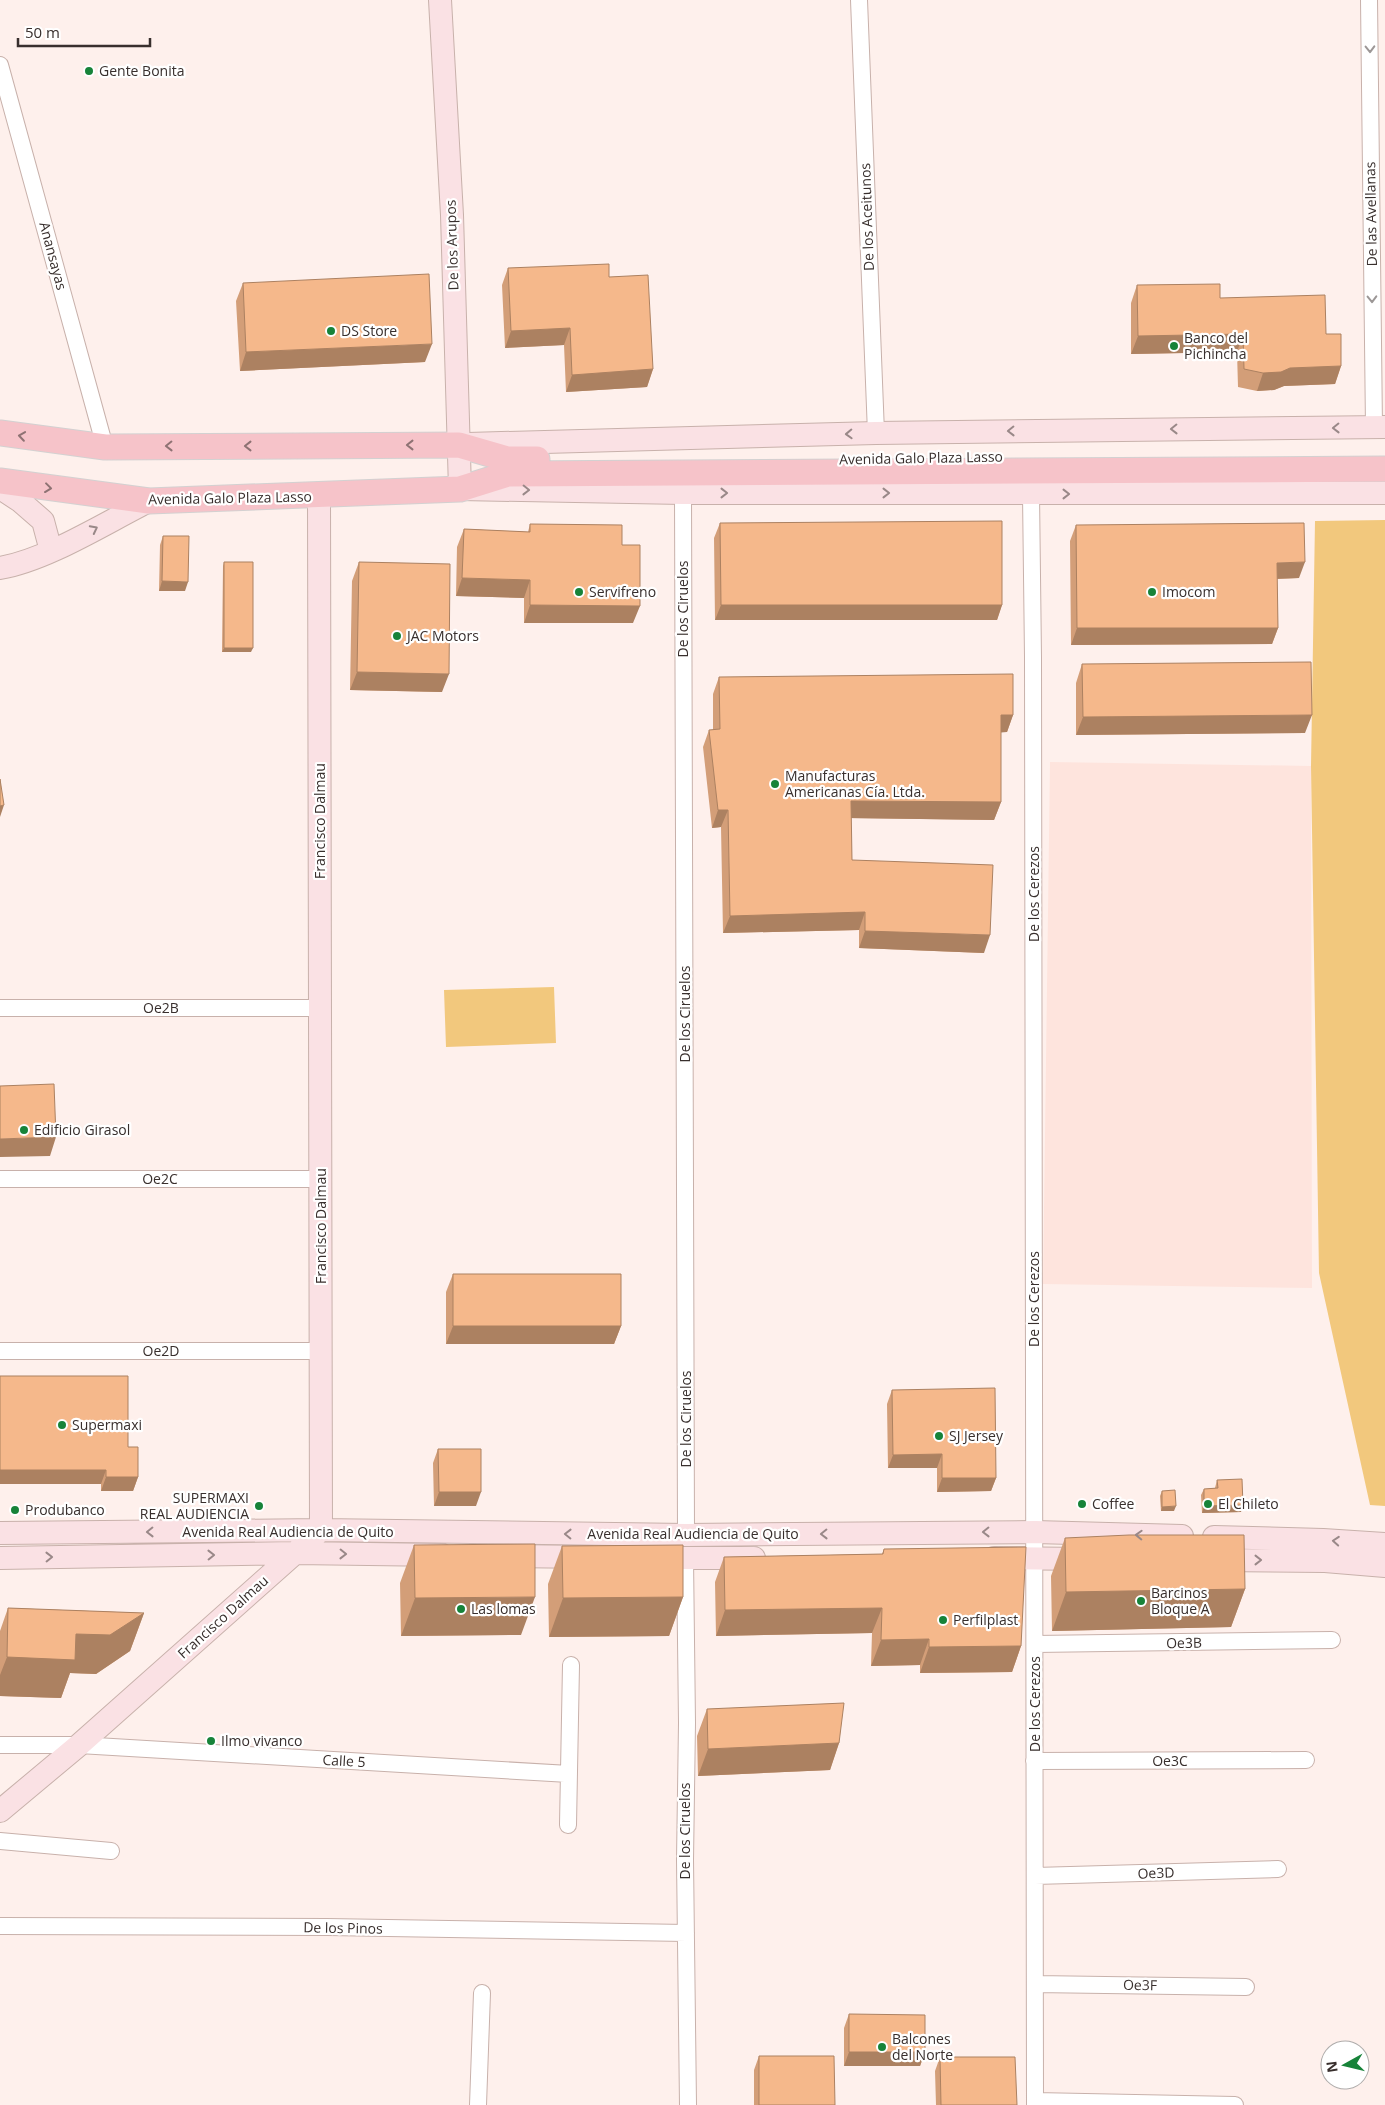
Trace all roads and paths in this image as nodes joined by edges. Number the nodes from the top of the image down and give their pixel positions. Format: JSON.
{"nodes":[{"id":1,"x":440,"y":0,"type":"edge"},
{"id":2,"x":859,"y":0,"type":"edge"},
{"id":3,"x":1369,"y":0,"type":"edge"},
{"id":4,"x":0,"y":65,"type":"edge"},
{"id":5,"x":1379,"y":427,"type":"edge"},
{"id":6,"x":0,"y":433,"type":"edge"},
{"id":7,"x":876,"y":433,"type":"junction"},
{"id":8,"x":459,"y":444,"type":"junction"},
{"id":9,"x":105,"y":447,"type":"junction"},
{"id":10,"x":1385,"y":452,"type":"edge"},
{"id":11,"x":1385,"y":469,"type":"edge"},
{"id":12,"x":0,"y":481,"type":"edge"},
{"id":13,"x":0,"y":488,"type":"edge"},
{"id":14,"x":460,"y":490,"type":"junction"},
{"id":15,"x":683,"y":493,"type":"junction"},
{"id":16,"x":1385,"y":493,"type":"edge"},
{"id":17,"x":1031,"y":494,"type":"junction"},
{"id":18,"x":319,"y":496,"type":"junction"},
{"id":19,"x":149,"y":501,"type":"junction"},
{"id":20,"x":51,"y":551,"type":"junction"},
{"id":21,"x":0,"y":568,"type":"edge"},
{"id":22,"x":0,"y":1008,"type":"edge"},
{"id":23,"x":321,"y":1008,"type":"junction"},
{"id":24,"x":0,"y":1179,"type":"edge"},
{"id":25,"x":321,"y":1179,"type":"junction"},
{"id":26,"x":0,"y":1351,"type":"edge"},
{"id":27,"x":321,"y":1351,"type":"junction"},
{"id":28,"x":321,"y":1530,"type":"junction"},
{"id":29,"x":1035,"y":1532,"type":"junction"},
{"id":30,"x":0,"y":1533,"type":"edge"},
{"id":31,"x":686,"y":1535,"type":"junction"},
{"id":32,"x":1385,"y":1544,"type":"edge"},
{"id":33,"x":295,"y":1553,"type":"junction"},
{"id":34,"x":0,"y":1558,"type":"edge"},
{"id":35,"x":685,"y":1558,"type":"junction"},
{"id":36,"x":775,"y":1558,"type":"edge"},
{"id":37,"x":974,"y":1558,"type":"edge"},
{"id":38,"x":1034,"y":1558,"type":"junction"},
{"id":39,"x":1112,"y":1559,"type":"edge"},
{"id":40,"x":1189,"y":1560,"type":"edge"},
{"id":41,"x":1385,"y":1566,"type":"edge"},
{"id":42,"x":1332,"y":1640,"type":"dead end"},
{"id":43,"x":1035,"y":1644,"type":"junction"},
{"id":44,"x":570,"y":1665,"type":"dead end"},
{"id":45,"x":0,"y":1745,"type":"edge"},
{"id":46,"x":78,"y":1745,"type":"junction"},
{"id":47,"x":1306,"y":1760,"type":"dead end"},
{"id":48,"x":1034,"y":1761,"type":"junction"},
{"id":49,"x":569,"y":1774,"type":"junction"},
{"id":50,"x":0,"y":1811,"type":"edge"},
{"id":51,"x":568,"y":1825,"type":"dead end"},
{"id":52,"x":0,"y":1840,"type":"edge"},
{"id":53,"x":111,"y":1851,"type":"dead end"},
{"id":54,"x":1278,"y":1869,"type":"dead end"},
{"id":55,"x":1035,"y":1876,"type":"junction"},
{"id":56,"x":0,"y":1926,"type":"edge"},
{"id":57,"x":686,"y":1933,"type":"junction"},
{"id":58,"x":1035,"y":1984,"type":"junction"},
{"id":59,"x":1246,"y":1987,"type":"dead end"},
{"id":60,"x":482,"y":1993,"type":"dead end"},
{"id":61,"x":1035,"y":2103,"type":"edge"},
{"id":62,"x":478,"y":2105,"type":"edge"},
{"id":63,"x":688,"y":2105,"type":"edge"},
{"id":64,"x":1234,"y":2105,"type":"edge"}],
"edges":[{"from":1,"to":8,"type":"main road","name":"De los Arupos"},
{"from":2,"to":7,"type":"street","name":"De los Aceitunos"},
{"from":3,"to":5,"type":"street","name":"De las Avellanas","one_way":true},
{"from":4,"to":9,"type":"street","name":"Anansayas"},
{"from":5,"to":7,"type":"main road","name":"Avenida Galo Plaza Lasso","one_way":true},
{"from":9,"to":6,"type":"main road","name":"Avenida Galo Plaza Lasso","one_way":true},
{"from":7,"to":8,"type":"main road","name":"Avenida Galo Plaza Lasso","one_way":true},
{"from":8,"to":9,"type":"main road","name":"Avenida Galo Plaza Lasso","one_way":true},
{"from":8,"to":10,"type":"main road","name":"Avenida Galo Plaza Lasso"},
{"from":8,"to":14,"type":"main road","name":"De los Arupos"},
{"from":11,"to":14,"type":"main road","name":"Avenida Galo Plaza Lasso"},
{"from":12,"to":19,"type":"main road","name":"Avenida Galo Plaza Lasso","one_way":true},
{"from":13,"to":20,"type":"main road"},
{"from":14,"to":15,"type":"main road","name":"Avenida Galo Plaza Lasso","one_way":true},
{"from":14,"to":18,"type":"main road","name":"Avenida Galo Plaza Lasso"},
{"from":15,"to":17,"type":"main road","name":"Avenida Galo Plaza Lasso","one_way":true},
{"from":15,"to":31,"type":"street","name":"De los Ciruelos"},
{"from":17,"to":16,"type":"main road","name":"Avenida Galo Plaza Lasso","one_way":true},
{"from":17,"to":29,"type":"street","name":"De los Cerezos"},
{"from":18,"to":19,"type":"main road","name":"Avenida Galo Plaza Lasso"},
{"from":18,"to":23,"type":"main road","name":"Francisco Dalmau"},
{"from":20,"to":19,"type":"main road","one_way":true},
{"from":20,"to":21,"type":"main road"},
{"from":22,"to":23,"type":"street","name":"Oe2B"},
{"from":23,"to":25,"type":"main road","name":"Francisco Dalmau"},
{"from":24,"to":25,"type":"street","name":"Oe2C"},
{"from":25,"to":27,"type":"main road","name":"Francisco Dalmau"},
{"from":26,"to":27,"type":"street","name":"Oe2D"},
{"from":27,"to":28,"type":"main road","name":"Francisco Dalmau"},
{"from":28,"to":30,"type":"main road","name":"Avenida Real Audiencia de Quito","one_way":true},
{"from":31,"to":28,"type":"main road","name":"Avenida Real Audiencia de Quito","one_way":true},
{"from":28,"to":33,"type":"main road","name":"Francisco Dalmau"},
{"from":29,"to":31,"type":"main road","name":"Avenida Real Audiencia de Quito","one_way":true},
{"from":32,"to":29,"type":"main road","name":"Avenida Real Audiencia de Quito","one_way":true},
{"from":29,"to":38,"type":"street","name":"De los Cerezos"},
{"from":34,"to":33,"type":"main road","name":"Avenida Real Audiencia de Quito","one_way":true},
{"from":33,"to":35,"type":"main road","name":"Avenida Real Audiencia de Quito","one_way":true},
{"from":33,"to":46,"type":"main road","name":"Francisco Dalmau"},
{"from":35,"to":36,"type":"main road","name":"Avenida Real Audiencia de Quito"},
{"from":35,"to":57,"type":"street","name":"De los Ciruelos"},
{"from":37,"to":38,"type":"main road"},
{"from":38,"to":39,"type":"main road"},
{"from":38,"to":43,"type":"street","name":"De los Cerezos"},
{"from":40,"to":41,"type":"main road","one_way":true},
{"from":42,"to":43,"type":"street","name":"Oe3B"},
{"from":43,"to":48,"type":"street","name":"De los Cerezos"},
{"from":44,"to":49,"type":"street"},
{"from":45,"to":46,"type":"street","name":"Calle 5"},
{"from":46,"to":49,"type":"street","name":"Calle 5"},
{"from":46,"to":50,"type":"main road","name":"Francisco Dalmau"},
{"from":47,"to":48,"type":"street","name":"Oe3C"},
{"from":48,"to":55,"type":"street","name":"De los Cerezos"},
{"from":49,"to":51,"type":"street"},
{"from":52,"to":53,"type":"street"},
{"from":54,"to":55,"type":"street","name":"Oe3D"},
{"from":55,"to":58,"type":"street","name":"De los Cerezos"},
{"from":56,"to":57,"type":"street","name":"De los Pinos"},
{"from":57,"to":63,"type":"street","name":"De los Ciruelos"},
{"from":58,"to":59,"type":"street","name":"Oe3F"},
{"from":58,"to":61,"type":"street","name":"De los Cerezos"},
{"from":60,"to":62,"type":"street"},
{"from":61,"to":64,"type":"street"}]}
